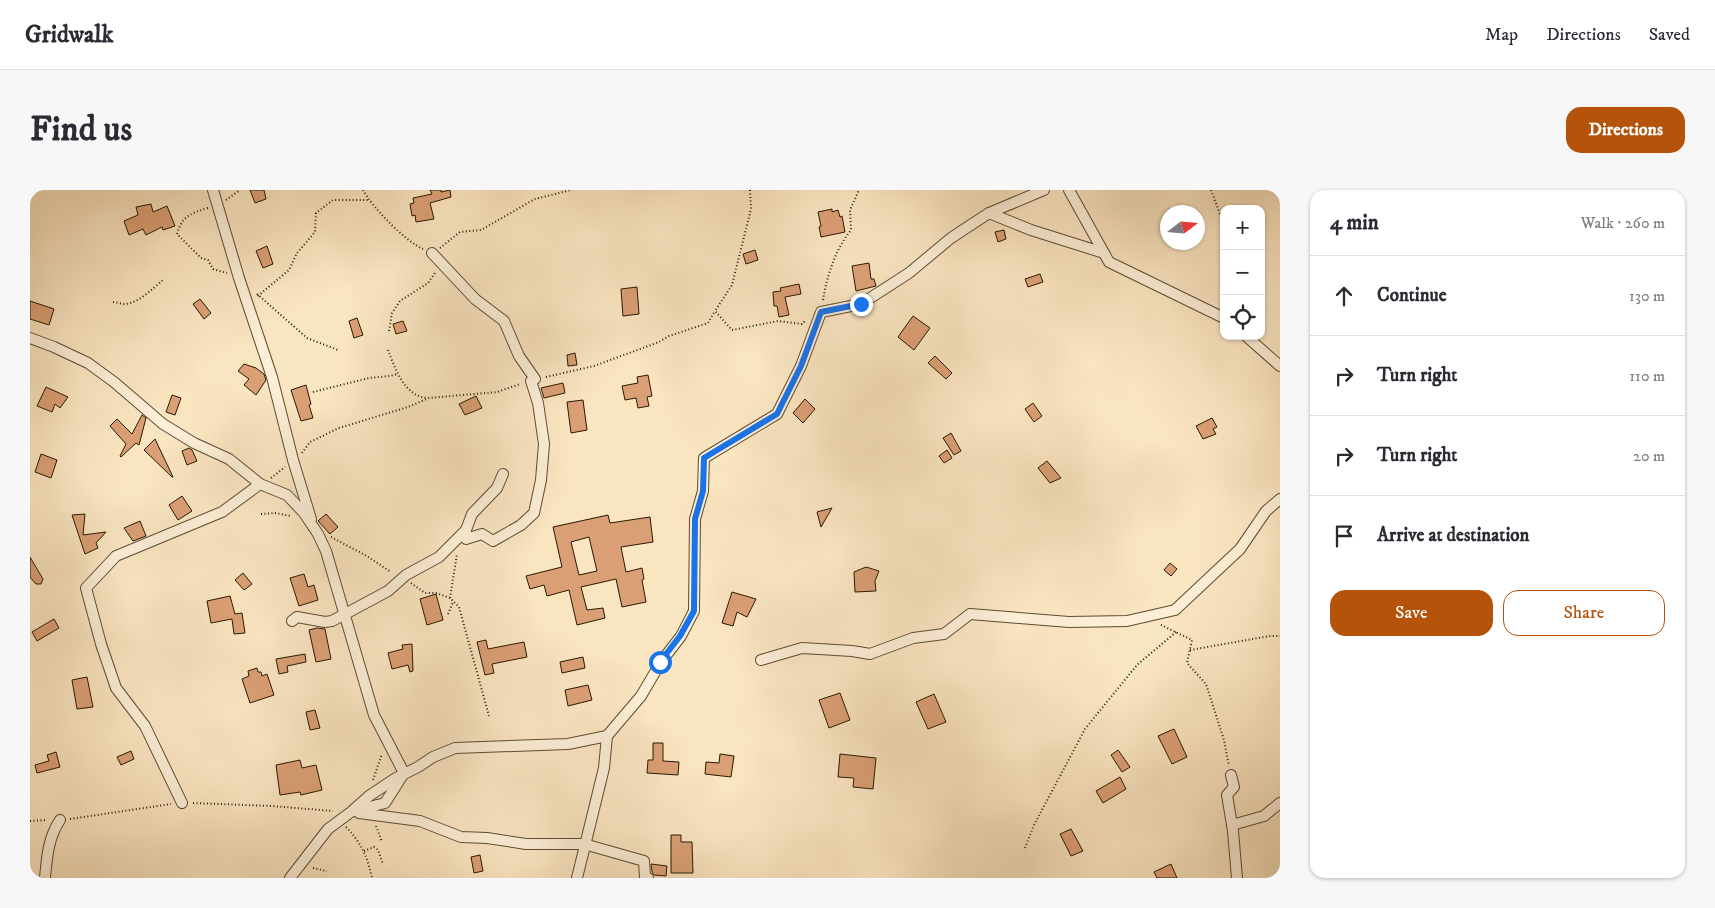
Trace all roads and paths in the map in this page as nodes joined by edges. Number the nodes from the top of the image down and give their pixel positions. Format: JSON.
{"nodes":[{"id":1,"x":213,"y":190,"type":"edge"},
{"id":2,"x":363,"y":190,"type":"edge"},
{"id":3,"x":571,"y":190,"type":"edge"},
{"id":4,"x":750,"y":190,"type":"edge"},
{"id":5,"x":859,"y":190,"type":"edge"},
{"id":6,"x":1044,"y":190,"type":"edge"},
{"id":7,"x":1069,"y":190,"type":"edge"},
{"id":8,"x":1211,"y":190,"type":"edge"},
{"id":9,"x":368,"y":200,"type":"junction"},
{"id":10,"x":194,"y":212,"type":"dead end"},
{"id":11,"x":989,"y":213,"type":"junction"},
{"id":12,"x":1220,"y":214,"type":"edge"},
{"id":13,"x":432,"y":253,"type":"junction"},
{"id":14,"x":1104,"y":253,"type":"junction"},
{"id":15,"x":440,"y":261,"type":"junction"},
{"id":16,"x":239,"y":278,"type":"junction"},
{"id":17,"x":163,"y":280,"type":"dead end"},
{"id":18,"x":253,"y":289,"type":"dead end"},
{"id":19,"x":258,"y":296,"type":"junction"},
{"id":20,"x":113,"y":302,"type":"dead end"},
{"id":21,"x":715,"y":311,"type":"junction"},
{"id":22,"x":821,"y":312,"type":"junction"},
{"id":23,"x":1220,"y":316,"type":"edge"},
{"id":24,"x":808,"y":318,"type":"dead end"},
{"id":25,"x":389,"y":331,"type":"dead end"},
{"id":26,"x":30,"y":338,"type":"edge"},
{"id":27,"x":1251,"y":340,"type":"edge"},
{"id":28,"x":338,"y":350,"type":"dead end"},
{"id":29,"x":388,"y":350,"type":"dead end"},
{"id":30,"x":1280,"y":366,"type":"edge"},
{"id":31,"x":398,"y":374,"type":"junction"},
{"id":32,"x":533,"y":380,"type":"junction"},
{"id":33,"x":313,"y":392,"type":"dead end"},
{"id":34,"x":429,"y":398,"type":"junction"},
{"id":35,"x":294,"y":460,"type":"junction"},
{"id":36,"x":504,"y":474,"type":"dead end"},
{"id":37,"x":260,"y":484,"type":"junction"},
{"id":38,"x":1280,"y":499,"type":"edge"},
{"id":39,"x":261,"y":514,"type":"dead end"},
{"id":40,"x":312,"y":525,"type":"junction"},
{"id":41,"x":466,"y":530,"type":"junction"},
{"id":42,"x":458,"y":539,"type":"junction"},
{"id":43,"x":402,"y":579,"type":"junction"},
{"id":44,"x":450,"y":598,"type":"junction"},
{"id":45,"x":453,"y":602,"type":"junction"},
{"id":46,"x":345,"y":613,"type":"junction"},
{"id":47,"x":448,"y":614,"type":"dead end"},
{"id":48,"x":1145,"y":617,"type":"junction"},
{"id":49,"x":292,"y":621,"type":"dead end"},
{"id":50,"x":1176,"y":632,"type":"junction"},
{"id":51,"x":1280,"y":636,"type":"edge"},
{"id":52,"x":1190,"y":650,"type":"junction"},
{"id":53,"x":761,"y":660,"type":"dead end"},
{"id":54,"x":489,"y":716,"type":"dead end"},
{"id":55,"x":607,"y":736,"type":"junction"},
{"id":56,"x":388,"y":740,"type":"junction"},
{"id":57,"x":404,"y":773,"type":"junction"},
{"id":58,"x":1231,"y":775,"type":"joint"},
{"id":59,"x":369,"y":796,"type":"junction"},
{"id":60,"x":182,"y":802,"type":"dead end"},
{"id":61,"x":1280,"y":803,"type":"edge"},
{"id":62,"x":350,"y":813,"type":"junction"},
{"id":63,"x":372,"y":814,"type":"junction"},
{"id":64,"x":60,"y":820,"type":"dead end"},
{"id":65,"x":1232,"y":825,"type":"junction"},
{"id":66,"x":382,"y":842,"type":"dead end"},
{"id":67,"x":584,"y":844,"type":"junction"},
{"id":68,"x":1025,"y":848,"type":"dead end"},
{"id":69,"x":364,"y":851,"type":"junction"},
{"id":70,"x":303,"y":860,"type":"junction"},
{"id":71,"x":383,"y":864,"type":"dead end"},
{"id":72,"x":327,"y":871,"type":"dead end"},
{"id":73,"x":45,"y":878,"type":"edge"},
{"id":74,"x":290,"y":878,"type":"edge"},
{"id":75,"x":372,"y":878,"type":"edge"},
{"id":76,"x":577,"y":878,"type":"edge"},
{"id":77,"x":648,"y":878,"type":"edge"},
{"id":78,"x":1237,"y":878,"type":"edge"}],
"edges":[{"from":1,"to":16,"type":"street"},
{"from":2,"to":9,"type":"path"},
{"from":3,"to":13,"type":"path"},
{"from":4,"to":21,"type":"path"},
{"from":5,"to":22,"type":"path"},
{"from":6,"to":11,"type":"street"},
{"from":7,"to":14,"type":"street"},
{"from":8,"to":12,"type":"path"},
{"from":9,"to":13,"type":"path"},
{"from":9,"to":19,"type":"path"},
{"from":10,"to":16,"type":"path"},
{"from":11,"to":14,"type":"street"},
{"from":11,"to":22,"type":"street"},
{"from":13,"to":15,"type":"street"},
{"from":14,"to":23,"type":"street"},
{"from":15,"to":25,"type":"path"},
{"from":15,"to":32,"type":"street"},
{"from":16,"to":35,"type":"street"},
{"from":17,"to":20,"type":"path"},
{"from":18,"to":19,"type":"path"},
{"from":19,"to":28,"type":"path"},
{"from":21,"to":24,"type":"path"},
{"from":21,"to":32,"type":"path"},
{"from":22,"to":55,"type":"street"},
{"from":26,"to":37,"type":"street"},
{"from":27,"to":30,"type":"street"},
{"from":29,"to":31,"type":"path"},
{"from":31,"to":33,"type":"path"},
{"from":31,"to":34,"type":"path"},
{"from":32,"to":34,"type":"path"},
{"from":32,"to":41,"type":"street"},
{"from":34,"to":35,"type":"path"},
{"from":35,"to":37,"type":"path"},
{"from":35,"to":40,"type":"street"},
{"from":36,"to":41,"type":"street"},
{"from":37,"to":40,"type":"street"},
{"from":37,"to":60,"type":"street"},
{"from":38,"to":48,"type":"street"},
{"from":39,"to":40,"type":"path"},
{"from":40,"to":43,"type":"path"},
{"from":40,"to":46,"type":"street"},
{"from":41,"to":42,"type":"street"},
{"from":42,"to":43,"type":"street"},
{"from":42,"to":44,"type":"path"},
{"from":43,"to":44,"type":"path"},
{"from":43,"to":46,"type":"street"},
{"from":44,"to":45,"type":"path"},
{"from":45,"to":47,"type":"path"},
{"from":45,"to":54,"type":"path"},
{"from":46,"to":49,"type":"street"},
{"from":46,"to":56,"type":"street"},
{"from":48,"to":50,"type":"path"},
{"from":48,"to":53,"type":"street"},
{"from":50,"to":52,"type":"path"},
{"from":50,"to":68,"type":"path"},
{"from":51,"to":52,"type":"path"},
{"from":52,"to":58,"type":"path"},
{"from":55,"to":57,"type":"street"},
{"from":55,"to":67,"type":"street"},
{"from":56,"to":57,"type":"street"},
{"from":56,"to":59,"type":"path"},
{"from":57,"to":59,"type":"street"},
{"from":57,"to":62,"type":"street"},
{"from":58,"to":65,"type":"street"},
{"from":59,"to":62,"type":"street"},
{"from":61,"to":65,"type":"street"},
{"from":62,"to":63,"type":"street"},
{"from":62,"to":69,"type":"path"},
{"from":62,"to":70,"type":"street"},
{"from":63,"to":66,"type":"path"},
{"from":63,"to":67,"type":"street"},
{"from":64,"to":73,"type":"street"},
{"from":65,"to":78,"type":"street"},
{"from":67,"to":76,"type":"street"},
{"from":67,"to":77,"type":"street"},
{"from":69,"to":71,"type":"path"},
{"from":69,"to":75,"type":"path"},
{"from":70,"to":72,"type":"path"},
{"from":70,"to":74,"type":"street"}]}
